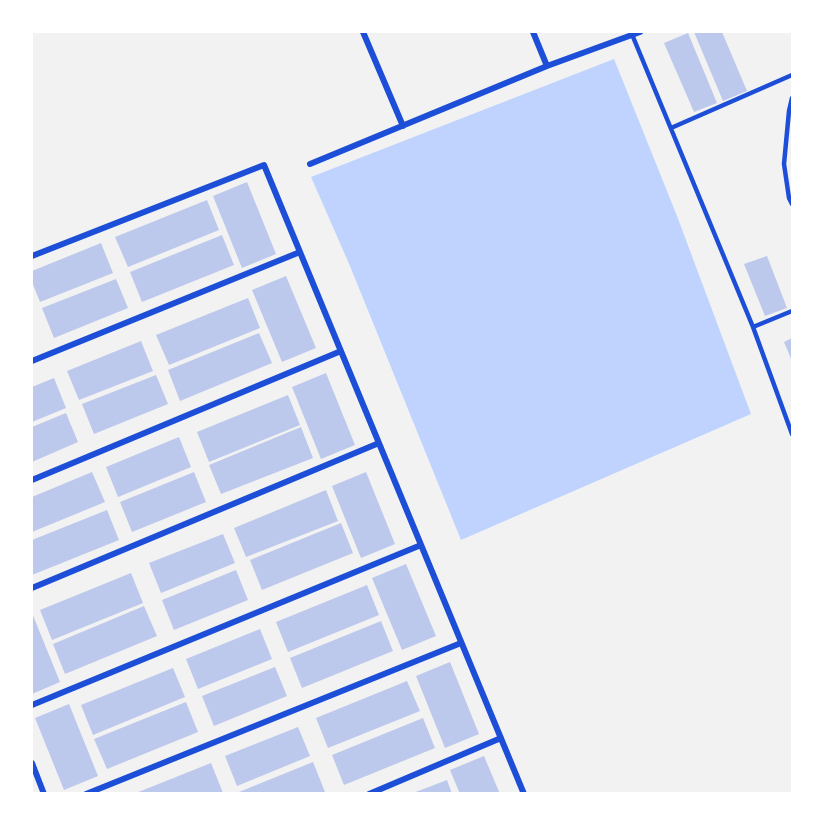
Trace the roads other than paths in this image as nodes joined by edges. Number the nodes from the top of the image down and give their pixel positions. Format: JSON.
{"nodes":[{"id":1,"x":363,"y":32,"type":"edge"},
{"id":2,"x":533,"y":32,"type":"edge"},
{"id":3,"x":640,"y":32,"type":"edge"},
{"id":4,"x":632,"y":33,"type":"edge"},
{"id":5,"x":547,"y":66,"type":"junction"},
{"id":6,"x":792,"y":75,"type":"edge"},
{"id":7,"x":792,"y":98,"type":"edge"},
{"id":8,"x":403,"y":126,"type":"junction"},
{"id":9,"x":671,"y":128,"type":"junction"},
{"id":10,"x":310,"y":164,"type":"dead end"},
{"id":11,"x":792,"y":204,"type":"edge"},
{"id":12,"x":300,"y":252,"type":"junction"},
{"id":13,"x":32,"y":256,"type":"edge"},
{"id":14,"x":792,"y":311,"type":"edge"},
{"id":15,"x":753,"y":327,"type":"junction"},
{"id":16,"x":341,"y":351,"type":"junction"},
{"id":17,"x":32,"y":361,"type":"edge"},
{"id":18,"x":792,"y":434,"type":"edge"},
{"id":19,"x":379,"y":443,"type":"junction"},
{"id":20,"x":32,"y":480,"type":"edge"},
{"id":21,"x":421,"y":545,"type":"junction"},
{"id":22,"x":32,"y":588,"type":"edge"},
{"id":23,"x":461,"y":643,"type":"junction"},
{"id":24,"x":32,"y":705,"type":"edge"},
{"id":25,"x":501,"y":738,"type":"junction"},
{"id":26,"x":32,"y":763,"type":"edge"},
{"id":27,"x":44,"y":794,"type":"edge"},
{"id":28,"x":86,"y":794,"type":"edge"},
{"id":29,"x":369,"y":794,"type":"edge"},
{"id":30,"x":524,"y":794,"type":"edge"}],
"edges":[{"from":1,"to":8,"type":"street"},
{"from":2,"to":5,"type":"street"},
{"from":3,"to":4,"type":"street"},
{"from":4,"to":5,"type":"street"},
{"from":4,"to":9,"type":"lane"},
{"from":5,"to":8,"type":"street"},
{"from":6,"to":9,"type":"lane"},
{"from":7,"to":11,"type":"lane"},
{"from":8,"to":10,"type":"street"},
{"from":9,"to":15,"type":"lane"},
{"from":12,"to":13,"type":"street"},
{"from":12,"to":16,"type":"street"},
{"from":12,"to":17,"type":"street"},
{"from":14,"to":15,"type":"lane"},
{"from":15,"to":18,"type":"lane"},
{"from":16,"to":19,"type":"street"},
{"from":16,"to":20,"type":"street"},
{"from":19,"to":21,"type":"street"},
{"from":19,"to":22,"type":"street"},
{"from":21,"to":23,"type":"street"},
{"from":21,"to":24,"type":"street"},
{"from":23,"to":25,"type":"street"},
{"from":23,"to":28,"type":"street"},
{"from":25,"to":29,"type":"street"},
{"from":25,"to":30,"type":"street"},
{"from":26,"to":27,"type":"street"}]}
